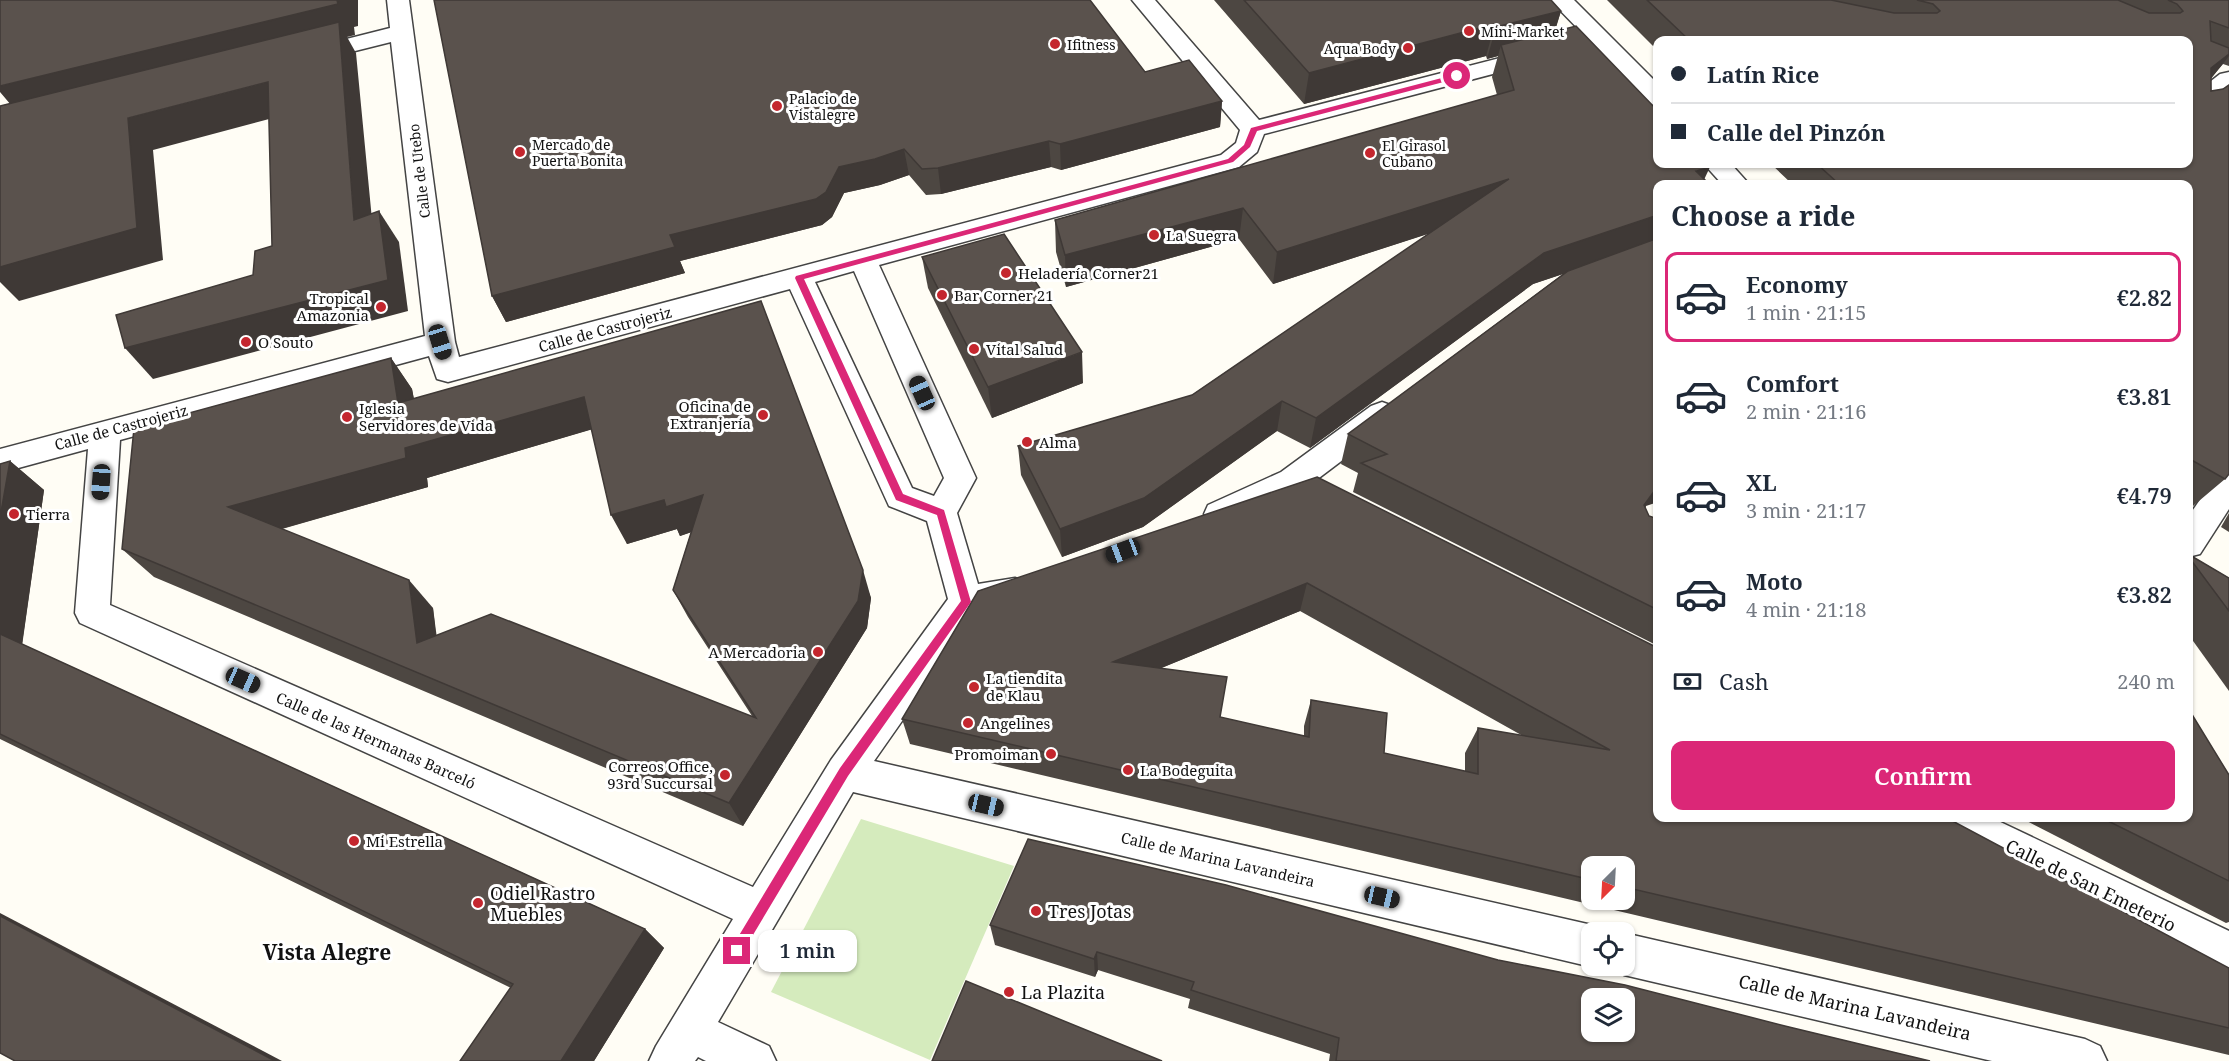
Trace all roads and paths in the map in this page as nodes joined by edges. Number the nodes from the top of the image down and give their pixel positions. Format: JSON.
{"nodes":[{"id":1,"x":398,"y":0,"type":"edge"},
{"id":2,"x":1143,"y":0,"type":"edge"},
{"id":3,"x":1561,"y":0,"type":"edge"},
{"id":4,"x":403,"y":32,"type":"junction"},
{"id":5,"x":1601,"y":39,"type":"junction"},
{"id":6,"x":283,"y":62,"type":"edge"},
{"id":7,"x":2222,"y":75,"type":"edge"},
{"id":8,"x":1653,"y":94,"type":"edge"},
{"id":9,"x":2193,"y":107,"type":"edge"},
{"id":10,"x":1253,"y":129,"type":"junction"},
{"id":11,"x":1721,"y":168,"type":"edge"},
{"id":12,"x":1732,"y":180,"type":"edge"},
{"id":13,"x":863,"y":260,"type":"junction"},
{"id":14,"x":799,"y":278,"type":"junction"},
{"id":15,"x":440,"y":342,"type":"junction"},
{"id":16,"x":1404,"y":398,"type":"edge"},
{"id":17,"x":105,"y":431,"type":"junction"},
{"id":18,"x":0,"y":461,"type":"edge"},
{"id":19,"x":1292,"y":481,"type":"junction"},
{"id":20,"x":2229,"y":483,"type":"edge"},
{"id":21,"x":1323,"y":495,"type":"edge"},
{"id":22,"x":941,"y":513,"type":"junction"},
{"id":23,"x":1198,"y":523,"type":"edge"},
{"id":24,"x":2193,"y":537,"type":"edge"},
{"id":25,"x":1037,"y":583,"type":"edge"},
{"id":26,"x":966,"y":602,"type":"junction"},
{"id":27,"x":844,"y":772,"type":"junction"},
{"id":28,"x":1960,"y":822,"type":"edge"},
{"id":29,"x":761,"y":911,"type":"junction"},
{"id":30,"x":1581,"y":943,"type":"edge"},
{"id":31,"x":2229,"y":953,"type":"edge"},
{"id":32,"x":1635,"y":957,"type":"edge"},
{"id":33,"x":680,"y":1046,"type":"edge"},
{"id":34,"x":754,"y":1061,"type":"edge"},
{"id":35,"x":2085,"y":1061,"type":"edge"}],
"edges":[{"from":1,"to":4,"type":"street","name":"Calle de Utebo"},
{"from":2,"to":10,"type":"street"},
{"from":3,"to":5,"type":"street"},
{"from":4,"to":6,"type":"street"},
{"from":4,"to":15,"type":"street","name":"Calle de Utebo"},
{"from":5,"to":8,"type":"street"},
{"from":5,"to":10,"type":"street"},
{"from":7,"to":9,"type":"street"},
{"from":10,"to":13,"type":"street","name":"Calle de Castrojeriz"},
{"from":11,"to":12,"type":"street"},
{"from":13,"to":14,"type":"street","name":"Calle de Castrojeriz"},
{"from":13,"to":22,"type":"street"},
{"from":14,"to":15,"type":"street","name":"Calle de Castrojeriz"},
{"from":14,"to":22,"type":"street"},
{"from":15,"to":17,"type":"street","name":"Calle de Castrojeriz"},
{"from":16,"to":19,"type":"street"},
{"from":17,"to":18,"type":"street","name":"Calle de Castrojeriz"},
{"from":17,"to":29,"type":"street","name":"Calle de las Hermanas Barceló"},
{"from":19,"to":21,"type":"street"},
{"from":19,"to":23,"type":"street"},
{"from":20,"to":24,"type":"street"},
{"from":22,"to":26,"type":"street"},
{"from":25,"to":26,"type":"street"},
{"from":26,"to":27,"type":"street"},
{"from":27,"to":29,"type":"street"},
{"from":27,"to":30,"type":"street","name":"Calle de Marina Lavandeira"},
{"from":28,"to":31,"type":"street","name":"Calle de San Emeterio"},
{"from":29,"to":33,"type":"street"},
{"from":32,"to":35,"type":"street","name":"Calle de Marina Lavandeira"},
{"from":33,"to":34,"type":"street"}]}
